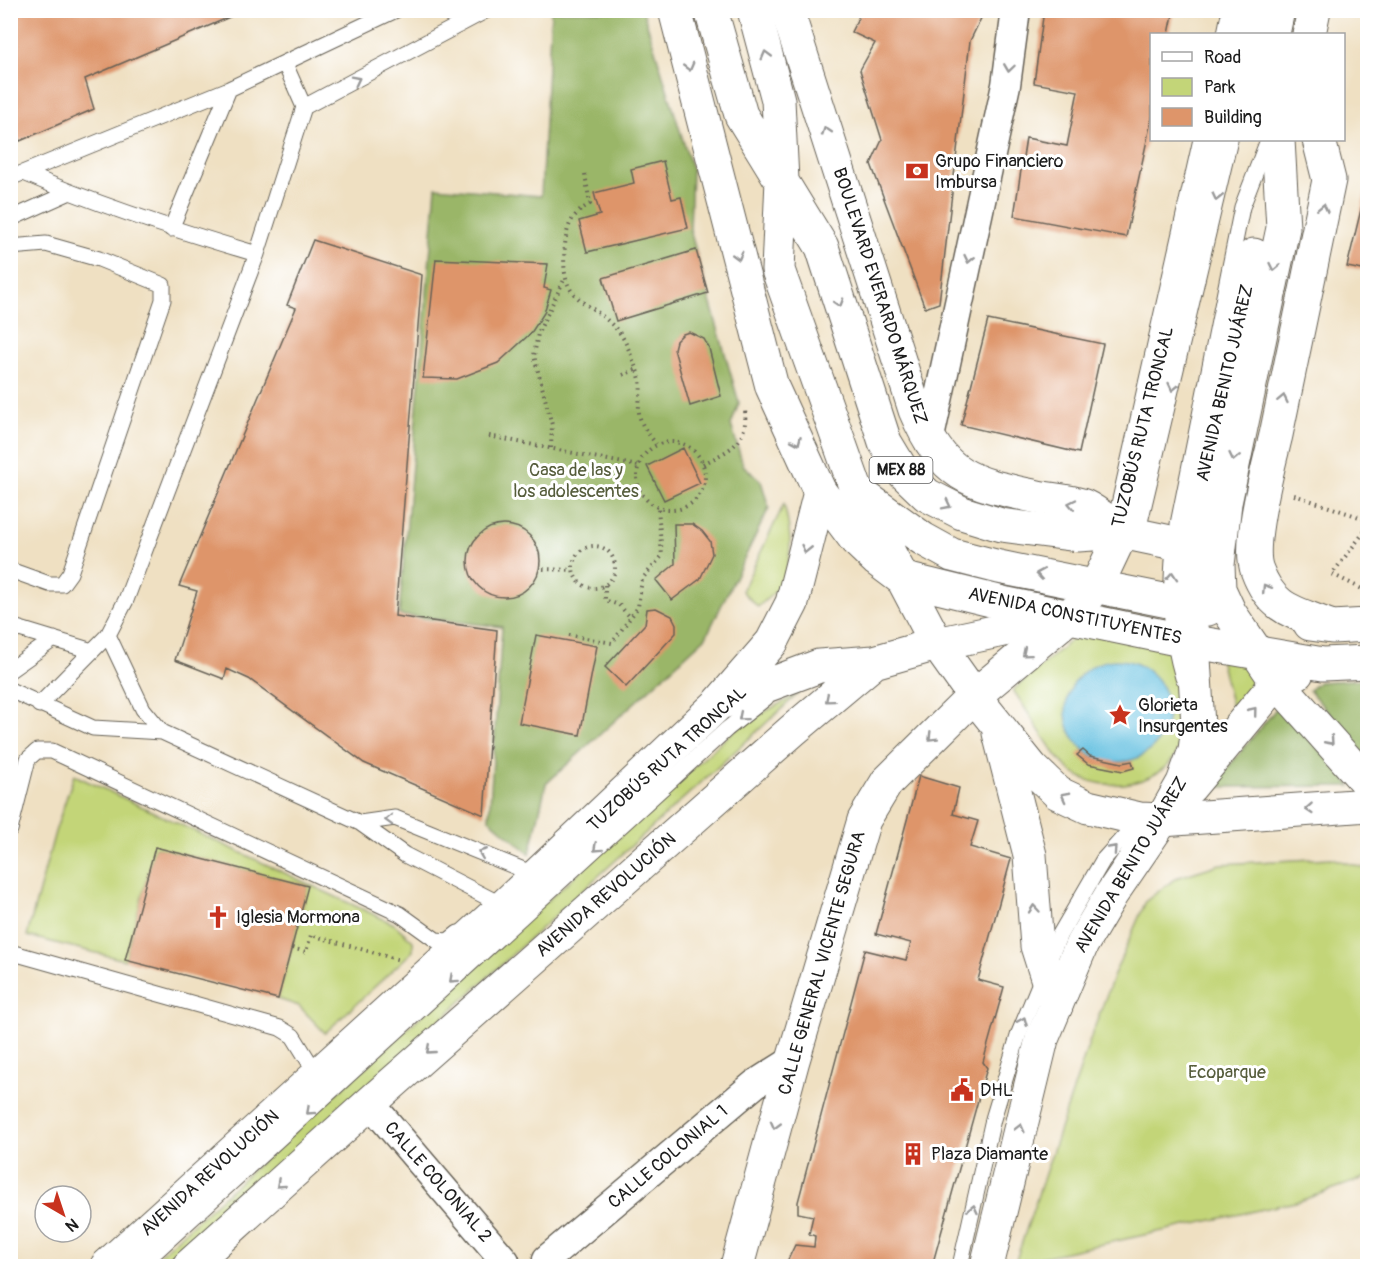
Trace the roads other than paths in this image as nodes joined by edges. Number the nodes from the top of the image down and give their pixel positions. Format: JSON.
{"nodes":[{"id":1,"x":396,"y":10,"type":"edge"},
{"id":2,"x":487,"y":10,"type":"edge"},
{"id":3,"x":675,"y":10,"type":"edge"},
{"id":4,"x":711,"y":10,"type":"edge"},
{"id":5,"x":754,"y":10,"type":"edge"},
{"id":6,"x":787,"y":10,"type":"edge"},
{"id":7,"x":1016,"y":10,"type":"edge"},
{"id":8,"x":1239,"y":10,"type":"edge"},
{"id":9,"x":1259,"y":10,"type":"edge"},
{"id":10,"x":1278,"y":10,"type":"edge"},
{"id":11,"x":1305,"y":10,"type":"edge"},
{"id":12,"x":1314,"y":10,"type":"edge"},
{"id":13,"x":1234,"y":33,"type":"edge"},
{"id":14,"x":1254,"y":33,"type":"edge"},
{"id":15,"x":1273,"y":33,"type":"edge"},
{"id":16,"x":1300,"y":33,"type":"edge"},
{"id":17,"x":1309,"y":33,"type":"edge"},
{"id":18,"x":285,"y":64,"type":"junction"},
{"id":19,"x":229,"y":89,"type":"junction"},
{"id":20,"x":304,"y":106,"type":"junction"},
{"id":21,"x":1210,"y":141,"type":"edge"},
{"id":22,"x":1230,"y":141,"type":"edge"},
{"id":23,"x":1277,"y":141,"type":"edge"},
{"id":24,"x":1319,"y":141,"type":"edge"},
{"id":25,"x":17,"y":176,"type":"edge"},
{"id":26,"x":782,"y":180,"type":"junction"},
{"id":27,"x":68,"y":193,"type":"junction"},
{"id":28,"x":10,"y":219,"type":"edge"},
{"id":29,"x":171,"y":229,"type":"junction"},
{"id":30,"x":10,"y":247,"type":"edge"},
{"id":31,"x":257,"y":254,"type":"junction"},
{"id":32,"x":929,"y":442,"type":"junction"},
{"id":33,"x":820,"y":492,"type":"junction"},
{"id":34,"x":857,"y":492,"type":"junction"},
{"id":35,"x":1130,"y":534,"type":"junction"},
{"id":36,"x":1182,"y":545,"type":"junction"},
{"id":37,"x":10,"y":570,"type":"edge"},
{"id":38,"x":901,"y":578,"type":"junction"},
{"id":39,"x":1103,"y":586,"type":"junction"},
{"id":40,"x":1179,"y":603,"type":"junction"},
{"id":41,"x":1230,"y":613,"type":"junction"},
{"id":42,"x":1071,"y":615,"type":"junction"},
{"id":43,"x":1368,"y":625,"type":"edge"},
{"id":44,"x":10,"y":626,"type":"edge"},
{"id":45,"x":1332,"y":627,"type":"junction"},
{"id":46,"x":108,"y":635,"type":"junction"},
{"id":47,"x":933,"y":637,"type":"junction"},
{"id":48,"x":54,"y":639,"type":"junction"},
{"id":49,"x":1183,"y":640,"type":"junction"},
{"id":50,"x":92,"y":651,"type":"junction"},
{"id":51,"x":1255,"y":652,"type":"junction"},
{"id":52,"x":874,"y":662,"type":"junction"},
{"id":53,"x":1368,"y":662,"type":"edge"},
{"id":54,"x":1323,"y":664,"type":"junction"},
{"id":55,"x":819,"y":666,"type":"junction"},
{"id":56,"x":10,"y":670,"type":"edge"},
{"id":57,"x":1277,"y":682,"type":"junction"},
{"id":58,"x":10,"y":690,"type":"edge"},
{"id":59,"x":974,"y":696,"type":"junction"},
{"id":60,"x":718,"y":704,"type":"junction"},
{"id":61,"x":39,"y":705,"type":"junction"},
{"id":62,"x":997,"y":726,"type":"junction"},
{"id":63,"x":162,"y":732,"type":"junction"},
{"id":64,"x":1368,"y":784,"type":"edge"},
{"id":65,"x":1368,"y":805,"type":"edge"},
{"id":66,"x":1151,"y":820,"type":"junction"},
{"id":67,"x":360,"y":823,"type":"junction"},
{"id":68,"x":10,"y":830,"type":"edge"},
{"id":69,"x":536,"y":874,"type":"junction"},
{"id":70,"x":504,"y":906,"type":"junction"},
{"id":71,"x":10,"y":952,"type":"edge"},
{"id":72,"x":1045,"y":969,"type":"junction"},
{"id":73,"x":1056,"y":1006,"type":"junction"},
{"id":74,"x":793,"y":1060,"type":"junction"},
{"id":75,"x":307,"y":1085,"type":"junction"},
{"id":76,"x":370,"y":1103,"type":"junction"},
{"id":77,"x":550,"y":1263,"type":"edge"},
{"id":78,"x":503,"y":1264,"type":"edge"},
{"id":79,"x":107,"y":1266,"type":"edge"},
{"id":80,"x":140,"y":1266,"type":"edge"},
{"id":81,"x":189,"y":1266,"type":"edge"},
{"id":82,"x":736,"y":1266,"type":"edge"},
{"id":83,"x":960,"y":1266,"type":"edge"},
{"id":84,"x":987,"y":1266,"type":"edge"}],
"edges":[{"from":1,"to":18,"type":"lane"},
{"from":20,"to":2,"type":"lane","one_way":true},
{"from":3,"to":33,"type":"main road","one_way":true},
{"from":4,"to":26,"type":"main road","name":"BOULEVARD EVERARDO MÁRQUEZ","number":"MEX 88"},
{"from":26,"to":5,"type":"main road","name":"BOULEVARD EVERARDO MÁRQUEZ","number":"MEX 88","one_way":true},
{"from":32,"to":6,"type":"main road","name":"BOULEVARD EVERARDO MÁRQUEZ","one_way":true},
{"from":7,"to":32,"type":"street","one_way":true},
{"from":8,"to":13,"type":"main road"},
{"from":9,"to":14,"type":"lane"},
{"from":10,"to":15,"type":"main road"},
{"from":11,"to":16,"type":"lane"},
{"from":12,"to":17,"type":"main road"},
{"from":18,"to":19,"type":"lane"},
{"from":18,"to":20,"type":"lane"},
{"from":19,"to":25,"type":"lane"},
{"from":19,"to":29,"type":"lane"},
{"from":20,"to":31,"type":"lane"},
{"from":21,"to":35,"type":"main road"},
{"from":22,"to":35,"type":"lane","name":"TUZOBÚS RUTA TRONCAL","one_way":true},
{"from":23,"to":36,"type":"main road","name":"AVENIDA BENITO JUÁREZ"},
{"from":23,"to":41,"type":"main road","one_way":true},
{"from":45,"to":24,"type":"main road","one_way":true},
{"from":25,"to":27,"type":"lane"},
{"from":26,"to":34,"type":"main road","name":"BOULEVARD EVERARDO MÁRQUEZ","number":"MEX 88"},
{"from":26,"to":35,"type":"main road","name":"BOULEVARD EVERARDO MÁRQUEZ","number":"MEX 88","one_way":true},
{"from":27,"to":28,"type":"lane"},
{"from":27,"to":29,"type":"lane"},
{"from":29,"to":31,"type":"lane"},
{"from":30,"to":37,"type":"lane"},
{"from":31,"to":46,"type":"lane"},
{"from":35,"to":32,"type":"main road","name":"BOULEVARD EVERARDO MÁRQUEZ","one_way":true},
{"from":33,"to":38,"type":"main road","name":"AVENIDA CONSTITUYENTES"},
{"from":33,"to":60,"type":"main road","name":"AVENIDA REVOLUCIÓN","one_way":true},
{"from":34,"to":38,"type":"main road","name":"BOULEVARD EVERARDO MÁRQUEZ","number":"MEX 88"},
{"from":39,"to":34,"type":"main road","name":"AVENIDA CONSTITUYENTES","one_way":true},
{"from":35,"to":36,"type":"main road","name":"BOULEVARD EVERARDO MÁRQUEZ","number":"MEX 88"},
{"from":35,"to":39,"type":"main road"},
{"from":40,"to":36,"type":"main road","name":"AVENIDA BENITO JUÁREZ","one_way":true},
{"from":38,"to":42,"type":"main road","name":"AVENIDA CONSTITUYENTES"},
{"from":38,"to":47,"type":"main road","name":"BOULEVARD EVERARDO MÁRQUEZ","number":"MEX 88"},
{"from":39,"to":40,"type":"main road","name":"AVENIDA CONSTITUYENTES"},
{"from":39,"to":42,"type":"main road"},
{"from":40,"to":41,"type":"main road","name":"AVENIDA CONSTITUYENTES"},
{"from":40,"to":49,"type":"main road","name":"AVENIDA BENITO JUÁREZ"},
{"from":41,"to":45,"type":"main road","name":"AVENIDA CONSTITUYENTES"},
{"from":41,"to":51,"type":"main road"},
{"from":42,"to":47,"type":"main road","name":"AVENIDA REVOLUCIÓN"},
{"from":42,"to":49,"type":"main road","name":"AVENIDA CONSTITUYENTES"},
{"from":42,"to":59,"type":"main road","one_way":true},
{"from":43,"to":45,"type":"main road","name":"AVENIDA CONSTITUYENTES"},
{"from":44,"to":48,"type":"lane"},
{"from":46,"to":50,"type":"lane"},
{"from":46,"to":63,"type":"lane"},
{"from":47,"to":52,"type":"main road","name":"AVENIDA REVOLUCIÓN"},
{"from":47,"to":55,"type":"lane","name":"TUZOBÚS RUTA TRONCAL"},
{"from":47,"to":59,"type":"main road","name":"BOULEVARD EVERARDO MÁRQUEZ","number":"MEX 88"},
{"from":48,"to":50,"type":"lane"},
{"from":48,"to":56,"type":"lane"},
{"from":49,"to":51,"type":"main road","name":"AVENIDA CONSTITUYENTES"},
{"from":49,"to":66,"type":"main road","name":"AVENIDA BENITO JUÁREZ"},
{"from":50,"to":61,"type":"lane"},
{"from":51,"to":54,"type":"main road","name":"AVENIDA CONSTITUYENTES"},
{"from":51,"to":57,"type":"main road"},
{"from":52,"to":55,"type":"main road"},
{"from":52,"to":76,"type":"main road","name":"AVENIDA REVOLUCIÓN","one_way":true},
{"from":53,"to":54,"type":"main road","name":"AVENIDA CONSTITUYENTES"},
{"from":54,"to":57,"type":"main road"},
{"from":55,"to":60,"type":"main road"},
{"from":55,"to":80,"type":"lane","name":"TUZOBÚS RUTA TRONCAL","one_way":true},
{"from":57,"to":64,"type":"main road","one_way":true},
{"from":66,"to":57,"type":"main road","one_way":true},
{"from":58,"to":61,"type":"lane"},
{"from":59,"to":62,"type":"main road","name":"BOULEVARD EVERARDO MÁRQUEZ","number":"MEX 88"},
{"from":59,"to":74,"type":"main road","name":"CALLE GENERAL VICENTE SEGURA","one_way":true},
{"from":60,"to":69,"type":"main road","name":"AVENIDA REVOLUCIÓN"},
{"from":61,"to":63,"type":"lane"},
{"from":66,"to":62,"type":"main road","name":"BOULEVARD EVERARDO MÁRQUEZ","number":"MEX 88","one_way":true},
{"from":72,"to":62,"type":"main road","one_way":true},
{"from":63,"to":67,"type":"lane"},
{"from":65,"to":66,"type":"main road","name":"BOULEVARD EVERARDO MÁRQUEZ","one_way":true},
{"from":72,"to":66,"type":"lane","one_way":true},
{"from":66,"to":73,"type":"main road","name":"AVENIDA BENITO JUÁREZ"},
{"from":69,"to":67,"type":"lane","one_way":true},
{"from":67,"to":70,"type":"lane"},
{"from":68,"to":70,"type":"lane"},
{"from":69,"to":70,"type":"main road","name":"AVENIDA REVOLUCIÓN"},
{"from":70,"to":75,"type":"main road","name":"AVENIDA REVOLUCIÓN"},
{"from":71,"to":75,"type":"lane"},
{"from":72,"to":73,"type":"main road"},
{"from":83,"to":72,"type":"lane","one_way":true},
{"from":84,"to":73,"type":"main road","name":"AVENIDA BENITO JUÁREZ","one_way":true},
{"from":74,"to":77,"type":"street","name":"CALLE COLONIAL 1"},
{"from":74,"to":82,"type":"main road","name":"CALLE GENERAL VICENTE SEGURA","one_way":true},
{"from":75,"to":79,"type":"main road","name":"AVENIDA REVOLUCIÓN"},
{"from":76,"to":78,"type":"street","name":"CALLE COLONIAL 2"},
{"from":76,"to":81,"type":"main road","name":"AVENIDA REVOLUCIÓN","one_way":true},
{"from":77,"to":78,"type":"street"}]}
